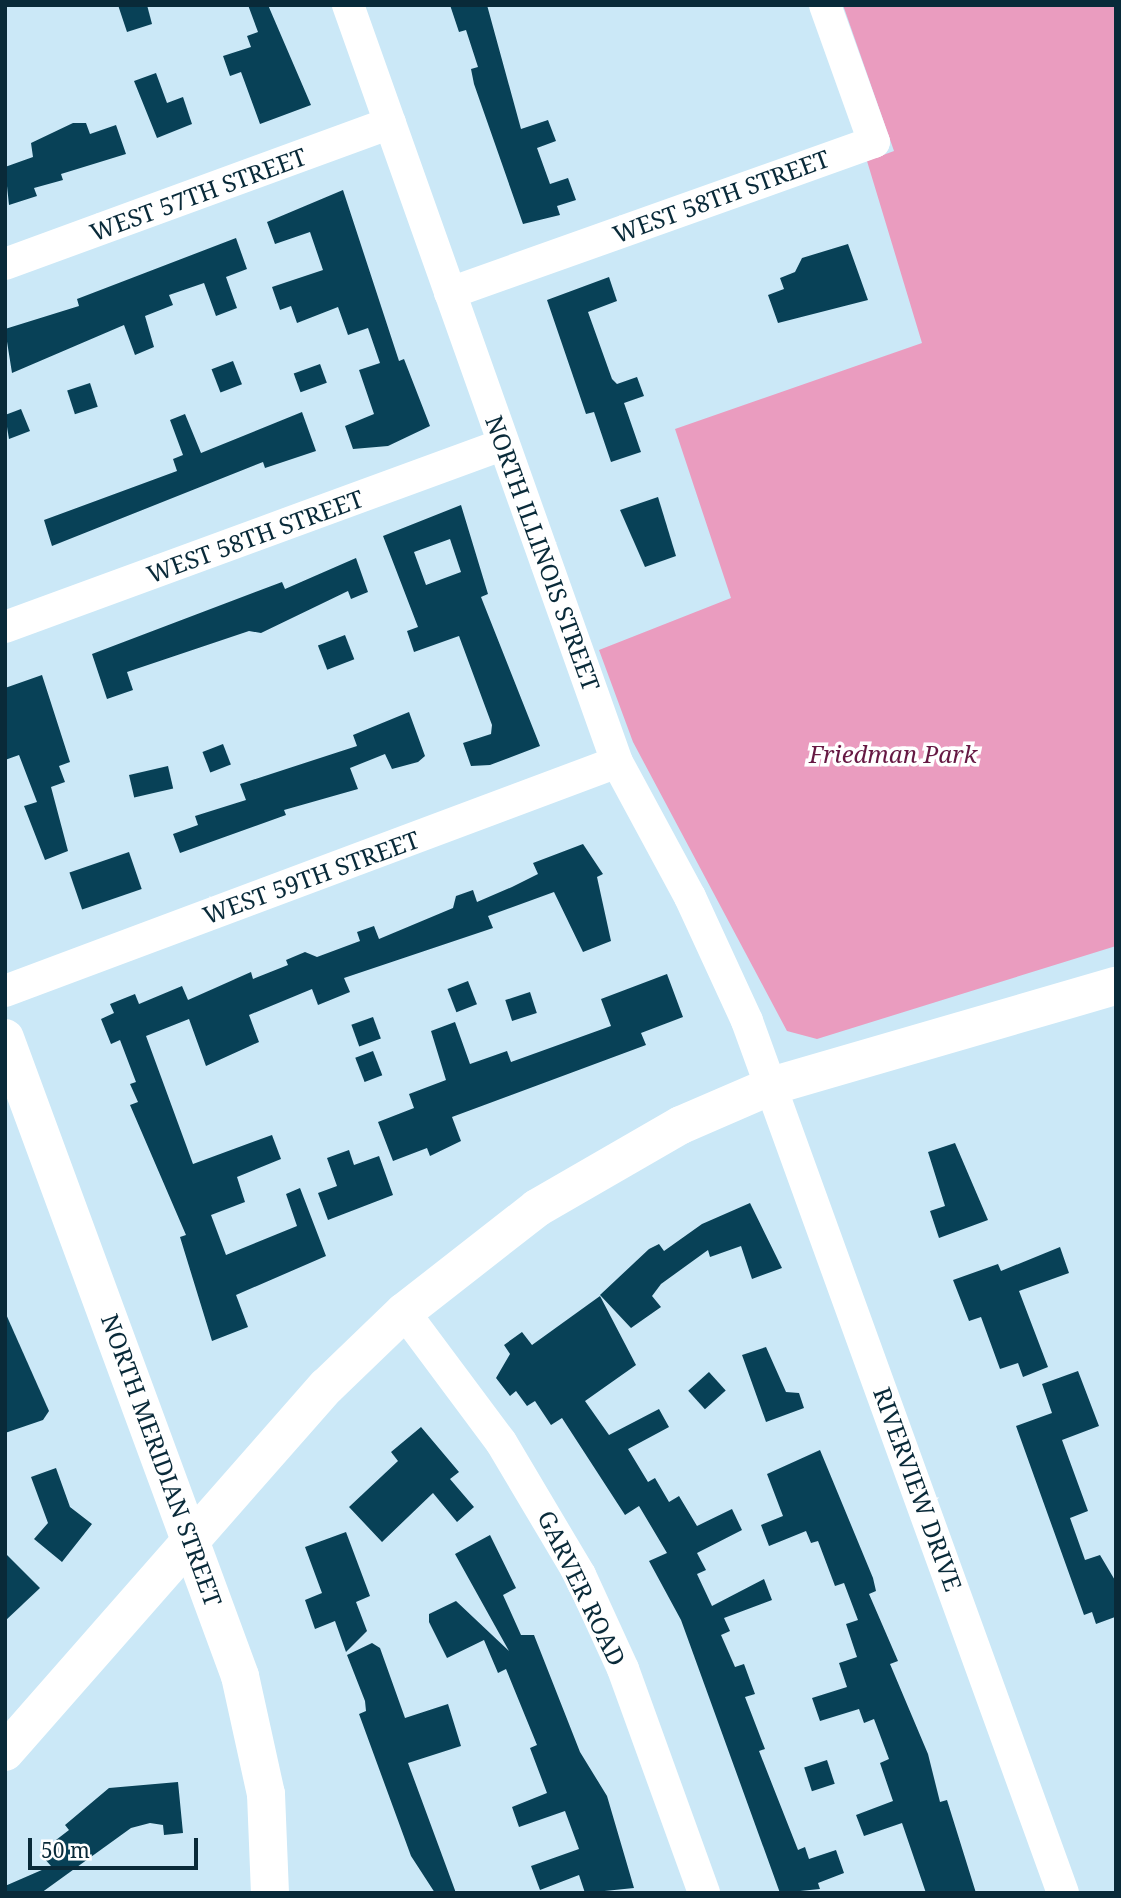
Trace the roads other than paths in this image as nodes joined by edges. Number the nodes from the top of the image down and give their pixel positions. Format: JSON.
{"nodes":[{"id":1,"x":348,"y":5,"type":"edge"},
{"id":2,"x":825,"y":5,"type":"edge"},
{"id":3,"x":390,"y":123,"type":"junction"},
{"id":4,"x":5,"y":264,"type":"edge"},
{"id":5,"x":450,"y":293,"type":"junction"},
{"id":6,"x":504,"y":444,"type":"junction"},
{"id":7,"x":5,"y":628,"type":"edge"},
{"id":8,"x":617,"y":762,"type":"junction"},
{"id":9,"x":1116,"y":986,"type":"edge"},
{"id":10,"x":5,"y":991,"type":"edge"},
{"id":11,"x":5,"y":1038,"type":"edge"},
{"id":12,"x":771,"y":1086,"type":"junction"},
{"id":13,"x":404,"y":1312,"type":"junction"},
{"id":14,"x":193,"y":1538,"type":"junction"},
{"id":15,"x":5,"y":1752,"type":"edge"},
{"id":16,"x":270,"y":1893,"type":"edge"},
{"id":17,"x":704,"y":1893,"type":"edge"},
{"id":18,"x":1063,"y":1893,"type":"edge"}],
"edges":[{"from":1,"to":3,"type":"street","name":"NORTH ILLINOIS STREET"},
{"from":2,"to":5,"type":"street","name":"WEST 58TH STREET"},
{"from":3,"to":4,"type":"street","name":"WEST 57TH STREET"},
{"from":3,"to":5,"type":"street","name":"NORTH ILLINOIS STREET"},
{"from":5,"to":6,"type":"street","name":"NORTH ILLINOIS STREET"},
{"from":6,"to":7,"type":"street","name":"WEST 58TH STREET"},
{"from":6,"to":8,"type":"street","name":"NORTH ILLINOIS STREET"},
{"from":8,"to":10,"type":"street","name":"WEST 59TH STREET"},
{"from":8,"to":12,"type":"street","name":"NORTH ILLINOIS STREET"},
{"from":9,"to":12,"type":"main road"},
{"from":11,"to":14,"type":"main road","name":"NORTH MERIDIAN STREET"},
{"from":12,"to":13,"type":"main road"},
{"from":12,"to":18,"type":"street","name":"RIVERVIEW DRIVE"},
{"from":13,"to":14,"type":"main road"},
{"from":13,"to":17,"type":"street","name":"GARVER ROAD"},
{"from":14,"to":15,"type":"main road"},
{"from":14,"to":16,"type":"main road","name":"NORTH MERIDIAN STREET"}]}
